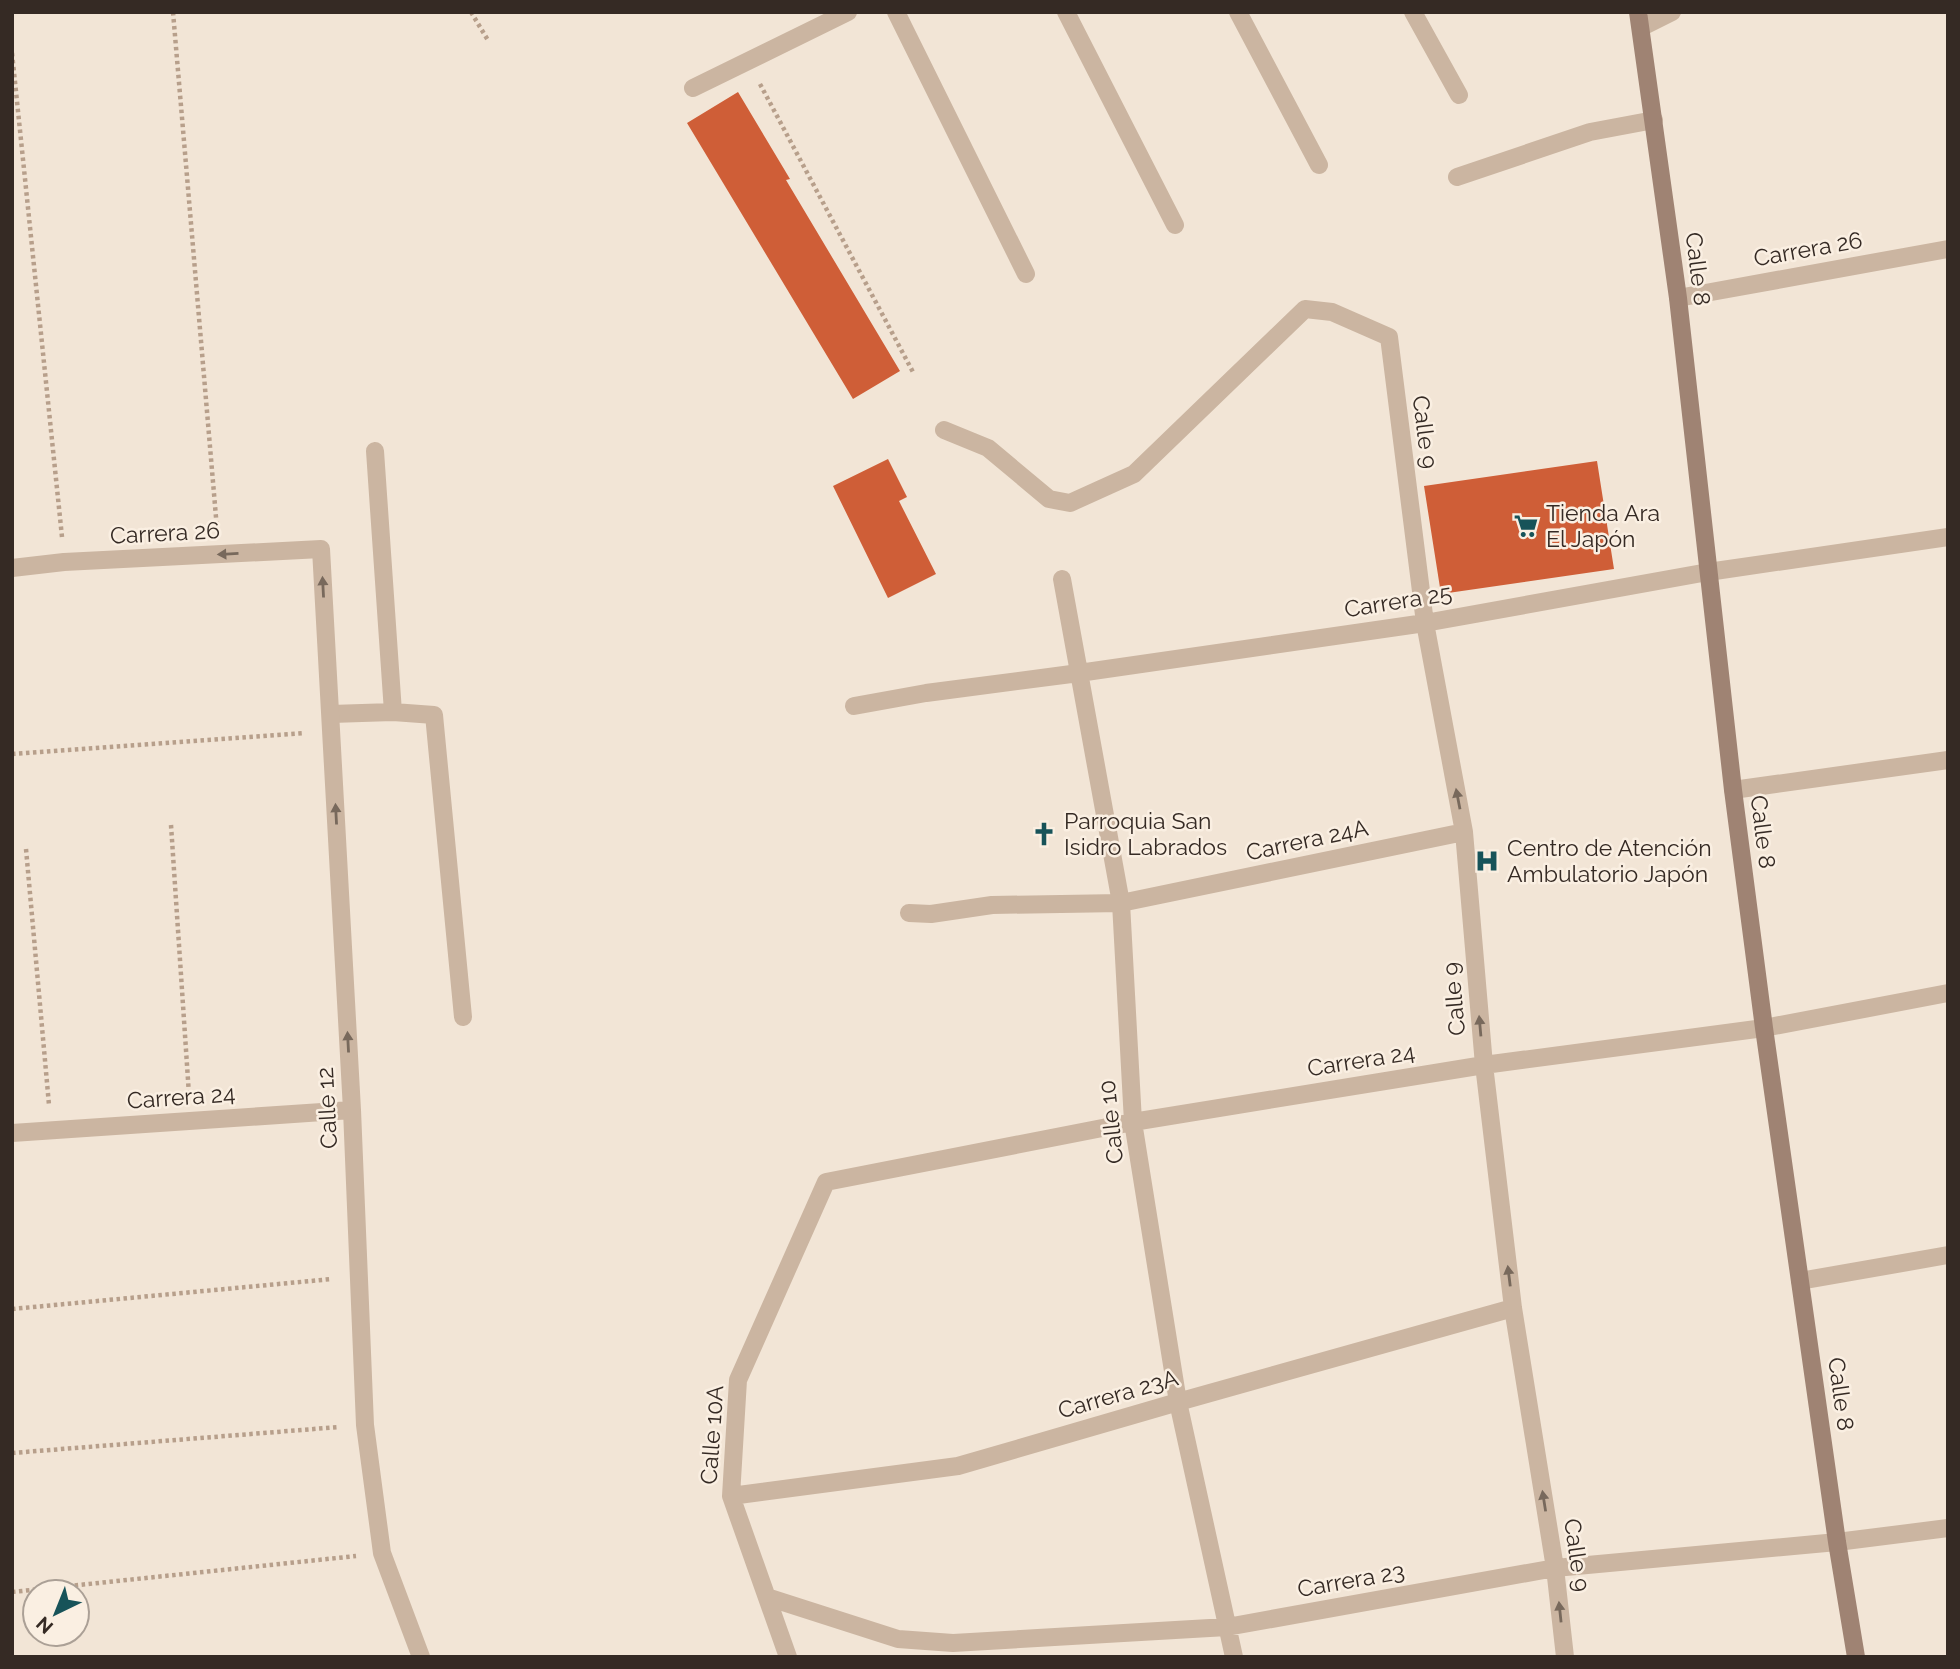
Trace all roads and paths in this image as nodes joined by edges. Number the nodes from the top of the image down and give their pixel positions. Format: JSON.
{"nodes":[{"id":1,"x":173,"y":12,"type":"edge"},
{"id":2,"x":471,"y":12,"type":"edge"},
{"id":3,"x":848,"y":12,"type":"edge"},
{"id":4,"x":896,"y":12,"type":"edge"},
{"id":5,"x":1066,"y":12,"type":"edge"},
{"id":6,"x":1238,"y":12,"type":"edge"},
{"id":7,"x":1413,"y":12,"type":"edge"},
{"id":8,"x":1672,"y":12,"type":"edge"},
{"id":9,"x":814,"y":19,"type":"edge"},
{"id":10,"x":1640,"y":20,"type":"edge"},
{"id":11,"x":489,"y":42,"type":"dead end"},
{"id":12,"x":12,"y":53,"type":"edge"},
{"id":13,"x":748,"y":62,"type":"junction"},
{"id":14,"x":692,"y":88,"type":"dead end"},
{"id":15,"x":1459,"y":95,"type":"dead end"},
{"id":16,"x":1654,"y":120,"type":"junction"},
{"id":17,"x":1319,"y":165,"type":"dead end"},
{"id":18,"x":1457,"y":177,"type":"dead end"},
{"id":19,"x":1175,"y":225,"type":"dead end"},
{"id":20,"x":1948,"y":249,"type":"edge"},
{"id":21,"x":1026,"y":274,"type":"dead end"},
{"id":22,"x":1678,"y":298,"type":"junction"},
{"id":23,"x":914,"y":374,"type":"dead end"},
{"id":24,"x":944,"y":430,"type":"dead end"},
{"id":25,"x":375,"y":451,"type":"dead end"},
{"id":26,"x":1948,"y":537,"type":"edge"},
{"id":27,"x":321,"y":549,"type":"joint"},
{"id":28,"x":220,"y":555,"type":"junction"},
{"id":29,"x":64,"y":562,"type":"junction"},
{"id":30,"x":12,"y":568,"type":"edge"},
{"id":31,"x":1708,"y":572,"type":"junction"},
{"id":32,"x":1062,"y":579,"type":"dead end"},
{"id":33,"x":1425,"y":623,"type":"junction"},
{"id":34,"x":1079,"y":673,"type":"junction"},
{"id":35,"x":854,"y":706,"type":"dead end"},
{"id":36,"x":393,"y":712,"type":"junction"},
{"id":37,"x":331,"y":723,"type":"junction"},
{"id":38,"x":12,"y":754,"type":"edge"},
{"id":39,"x":1948,"y":760,"type":"edge"},
{"id":40,"x":1732,"y":790,"type":"junction"},
{"id":41,"x":171,"y":825,"type":"dead end"},
{"id":42,"x":1464,"y":832,"type":"junction"},
{"id":43,"x":26,"y":849,"type":"dead end"},
{"id":44,"x":1121,"y":903,"type":"junction"},
{"id":45,"x":909,"y":913,"type":"dead end"},
{"id":46,"x":1948,"y":993,"type":"edge"},
{"id":47,"x":463,"y":1017,"type":"dead end"},
{"id":48,"x":1764,"y":1028,"type":"junction"},
{"id":49,"x":1484,"y":1065,"type":"junction"},
{"id":50,"x":352,"y":1110,"type":"junction"},
{"id":51,"x":191,"y":1121,"type":"junction"},
{"id":52,"x":1133,"y":1122,"type":"junction"},
{"id":53,"x":51,"y":1130,"type":"junction"},
{"id":54,"x":12,"y":1133,"type":"edge"},
{"id":55,"x":826,"y":1182,"type":"joint"},
{"id":56,"x":1948,"y":1255,"type":"edge"},
{"id":57,"x":358,"y":1276,"type":"junction"},
{"id":58,"x":1800,"y":1281,"type":"junction"},
{"id":59,"x":12,"y":1308,"type":"edge"},
{"id":60,"x":1513,"y":1308,"type":"junction"},
{"id":61,"x":1178,"y":1402,"type":"junction"},
{"id":62,"x":365,"y":1424,"type":"junction"},
{"id":63,"x":12,"y":1453,"type":"edge"},
{"id":64,"x":731,"y":1496,"type":"junction"},
{"id":65,"x":1948,"y":1528,"type":"edge"},
{"id":66,"x":1837,"y":1542,"type":"junction"},
{"id":67,"x":382,"y":1553,"type":"junction"},
{"id":68,"x":1555,"y":1568,"type":"junction"},
{"id":69,"x":12,"y":1592,"type":"edge"},
{"id":70,"x":767,"y":1597,"type":"junction"},
{"id":71,"x":1227,"y":1627,"type":"junction"},
{"id":72,"x":421,"y":1657,"type":"edge"},
{"id":73,"x":788,"y":1657,"type":"edge"},
{"id":74,"x":1234,"y":1657,"type":"edge"},
{"id":75,"x":1565,"y":1657,"type":"edge"},
{"id":76,"x":1856,"y":1657,"type":"edge"}],
"edges":[{"from":1,"to":28,"type":"path"},
{"from":2,"to":11,"type":"path"},
{"from":3,"to":9,"type":"street"},
{"from":4,"to":21,"type":"street"},
{"from":5,"to":19,"type":"street"},
{"from":6,"to":17,"type":"street"},
{"from":7,"to":15,"type":"street"},
{"from":8,"to":10,"type":"street"},
{"from":9,"to":13,"type":"street"},
{"from":10,"to":16,"type":"street","name":"Calle 8"},
{"from":12,"to":29,"type":"path"},
{"from":13,"to":14,"type":"street"},
{"from":13,"to":23,"type":"path"},
{"from":16,"to":18,"type":"street"},
{"from":16,"to":22,"type":"street","name":"Calle 8"},
{"from":20,"to":22,"type":"street","name":"Carrera 26"},
{"from":22,"to":31,"type":"street","name":"Calle 8"},
{"from":24,"to":33,"type":"street","name":"Calle 9"},
{"from":25,"to":36,"type":"street"},
{"from":26,"to":31,"type":"street","name":"Carrera 25"},
{"from":27,"to":28,"type":"street","name":"Carrera 26","one_way":true},
{"from":37,"to":27,"type":"street","name":"Calle 12","one_way":true},
{"from":28,"to":29,"type":"street","name":"Carrera 26"},
{"from":29,"to":30,"type":"street","name":"Carrera 26"},
{"from":31,"to":33,"type":"street","name":"Carrera 25"},
{"from":31,"to":40,"type":"street","name":"Calle 8"},
{"from":32,"to":34,"type":"street","name":"Calle 10"},
{"from":33,"to":34,"type":"street","name":"Carrera 25"},
{"from":42,"to":33,"type":"street","name":"Calle 9","one_way":true},
{"from":34,"to":35,"type":"street","name":"Carrera 25"},
{"from":34,"to":44,"type":"street","name":"Calle 10"},
{"from":36,"to":37,"type":"street"},
{"from":36,"to":47,"type":"street"},
{"from":37,"to":38,"type":"path"},
{"from":50,"to":37,"type":"street","name":"Calle 12","one_way":true},
{"from":39,"to":40,"type":"street"},
{"from":40,"to":48,"type":"street","name":"Calle 8"},
{"from":41,"to":51,"type":"path"},
{"from":42,"to":44,"type":"street","name":"Carrera 24A"},
{"from":49,"to":42,"type":"street","name":"Calle 9","one_way":true},
{"from":43,"to":53,"type":"path"},
{"from":44,"to":45,"type":"street","name":"Carrera 24A"},
{"from":44,"to":52,"type":"street","name":"Calle 10"},
{"from":46,"to":48,"type":"street","name":"Carrera 24"},
{"from":48,"to":49,"type":"street","name":"Carrera 24"},
{"from":48,"to":58,"type":"street","name":"Calle 8"},
{"from":49,"to":52,"type":"street","name":"Carrera 24"},
{"from":60,"to":49,"type":"street","name":"Calle 9","one_way":true},
{"from":50,"to":51,"type":"street","name":"Carrera 24"},
{"from":50,"to":57,"type":"street","name":"Calle 12"},
{"from":51,"to":53,"type":"street","name":"Carrera 24"},
{"from":52,"to":55,"type":"street","name":"Carrera 24"},
{"from":52,"to":61,"type":"street","name":"Calle 10"},
{"from":53,"to":54,"type":"street","name":"Carrera 24"},
{"from":55,"to":64,"type":"street","name":"Calle 10A"},
{"from":56,"to":58,"type":"street"},
{"from":57,"to":59,"type":"path"},
{"from":57,"to":62,"type":"street","name":"Calle 12"},
{"from":58,"to":66,"type":"street","name":"Calle 8"},
{"from":60,"to":61,"type":"street","name":"Carrera 23A"},
{"from":68,"to":60,"type":"street","name":"Calle 9","one_way":true},
{"from":61,"to":64,"type":"street","name":"Carrera 23A"},
{"from":61,"to":71,"type":"street","name":"Calle 10"},
{"from":62,"to":63,"type":"path"},
{"from":62,"to":67,"type":"street","name":"Calle 12"},
{"from":64,"to":70,"type":"street","name":"Calle 10A"},
{"from":65,"to":66,"type":"street","name":"Carrera 23"},
{"from":66,"to":68,"type":"street","name":"Carrera 23"},
{"from":66,"to":76,"type":"street","name":"Calle 8"},
{"from":67,"to":69,"type":"path"},
{"from":67,"to":72,"type":"street","name":"Calle 12"},
{"from":68,"to":71,"type":"street","name":"Carrera 23"},
{"from":75,"to":68,"type":"street","name":"Calle 9","one_way":true},
{"from":70,"to":71,"type":"street","name":"Carrera 23"},
{"from":70,"to":73,"type":"street","name":"Calle 10A"},
{"from":71,"to":74,"type":"street","name":"Calle 10"}]}
